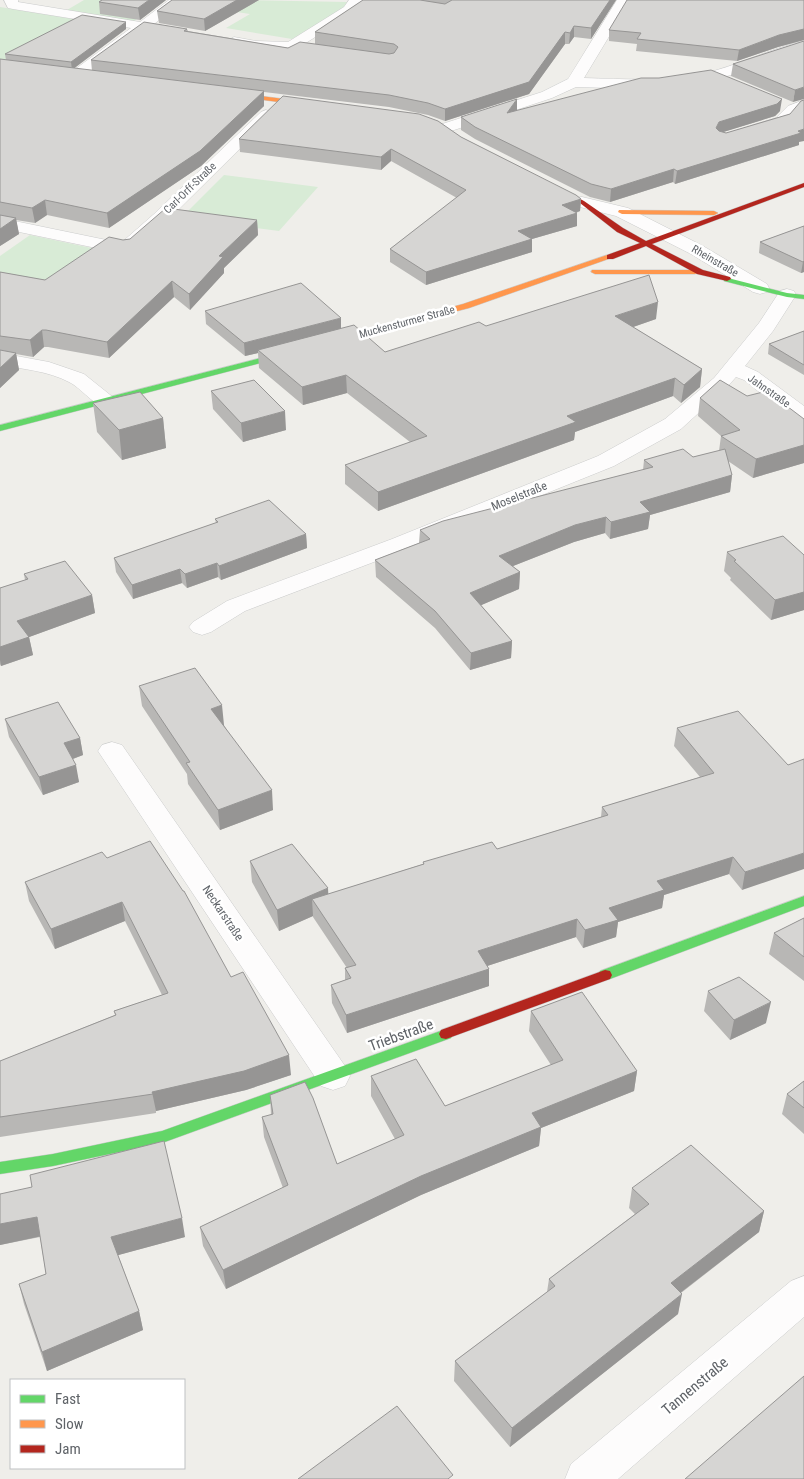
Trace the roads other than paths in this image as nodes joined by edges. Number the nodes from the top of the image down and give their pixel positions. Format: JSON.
{"nodes":[{"id":1,"x":11,"y":0,"type":"edge"},
{"id":2,"x":178,"y":0,"type":"edge"},
{"id":3,"x":356,"y":0,"type":"edge"},
{"id":4,"x":624,"y":0,"type":"edge"},
{"id":5,"x":142,"y":26,"type":"junction"},
{"id":6,"x":188,"y":34,"type":"edge"},
{"id":7,"x":217,"y":38,"type":"edge"},
{"id":8,"x":804,"y":45,"type":"edge"},
{"id":9,"x":291,"y":46,"type":"junction"},
{"id":10,"x":316,"y":48,"type":"edge"},
{"id":11,"x":70,"y":75,"type":"joint"},
{"id":12,"x":712,"y":76,"type":"junction"},
{"id":13,"x":92,"y":78,"type":"edge"},
{"id":14,"x":574,"y":82,"type":"junction"},
{"id":15,"x":730,"y":83,"type":"edge"},
{"id":16,"x":214,"y":92,"type":"edge"},
{"id":17,"x":281,"y":100,"type":"junction"},
{"id":18,"x":775,"y":102,"type":"edge"},
{"id":19,"x":330,"y":106,"type":"edge"},
{"id":20,"x":798,"y":107,"type":"edge"},
{"id":21,"x":441,"y":127,"type":"joint"},
{"id":22,"x":741,"y":134,"type":"edge"},
{"id":23,"x":460,"y":139,"type":"edge"},
{"id":24,"x":538,"y":179,"type":"edge"},
{"id":25,"x":804,"y":185,"type":"edge"},
{"id":26,"x":582,"y":202,"type":"junction"},
{"id":27,"x":622,"y":212,"type":"junction"},
{"id":28,"x":733,"y":212,"type":"junction"},
{"id":29,"x":0,"y":223,"type":"edge"},
{"id":30,"x":670,"y":237,"type":"junction"},
{"id":31,"x":648,"y":245,"type":"junction"},
{"id":32,"x":571,"y":272,"type":"junction"},
{"id":33,"x":700,"y":272,"type":"junction"},
{"id":34,"x":760,"y":288,"type":"junction"},
{"id":35,"x":795,"y":296,"type":"edge"},
{"id":36,"x":0,"y":359,"type":"edge"},
{"id":37,"x":734,"y":368,"type":"junction"},
{"id":38,"x":108,"y":402,"type":"junction"},
{"id":39,"x":804,"y":416,"type":"edge"},
{"id":40,"x":0,"y":428,"type":"edge"},
{"id":41,"x":202,"y":627,"type":"dead end"},
{"id":42,"x":112,"y":751,"type":"dead end"},
{"id":43,"x":804,"y":901,"type":"edge"},
{"id":44,"x":333,"y":1076,"type":"junction"},
{"id":45,"x":0,"y":1168,"type":"edge"},
{"id":46,"x":804,"y":1293,"type":"edge"},
{"id":47,"x":586,"y":1479,"type":"edge"}],
"edges":[{"from":1,"to":5,"type":"street"},
{"from":2,"to":5,"type":"street"},
{"from":3,"to":9,"type":"street"},
{"from":4,"to":14,"type":"street"},
{"from":5,"to":6,"type":"street"},
{"from":5,"to":11,"type":"street"},
{"from":7,"to":9,"type":"street"},
{"from":8,"to":12,"type":"street"},
{"from":9,"to":10,"type":"street"},
{"from":11,"to":13,"type":"main road"},
{"from":12,"to":14,"type":"street"},
{"from":12,"to":15,"type":"street"},
{"from":14,"to":21,"type":"street"},
{"from":16,"to":17,"type":"main road"},
{"from":17,"to":19,"type":"main road"},
{"from":17,"to":29,"type":"street","name":"Carl-Orff-Straße"},
{"from":18,"to":20,"type":"street"},
{"from":20,"to":22,"type":"street"},
{"from":21,"to":23,"type":"main road"},
{"from":24,"to":26,"type":"main road","name":"Rheinstraße"},
{"from":25,"to":28,"type":"main road","name":"Muckensturmer Straße"},
{"from":26,"to":27,"type":"street","name":"Rheinstraße"},
{"from":26,"to":31,"type":"main road","name":"Rheinstraße"},
{"from":27,"to":28,"type":"main road"},
{"from":27,"to":30,"type":"street","name":"Rheinstraße"},
{"from":28,"to":30,"type":"main road","name":"Muckensturmer Straße"},
{"from":30,"to":31,"type":"main road","name":"Muckensturmer Straße"},
{"from":30,"to":34,"type":"street","name":"Rheinstraße"},
{"from":31,"to":32,"type":"main road","name":"Muckensturmer Straße"},
{"from":31,"to":33,"type":"main road","name":"Rheinstraße"},
{"from":32,"to":33,"type":"main road"},
{"from":32,"to":38,"type":"main road","name":"Muckensturmer Straße"},
{"from":33,"to":34,"type":"main road","name":"Rheinstraße"},
{"from":34,"to":35,"type":"main road","name":"Rheinstraße"},
{"from":35,"to":37,"type":"street","name":"Moselstraße"},
{"from":36,"to":38,"type":"street"},
{"from":37,"to":39,"type":"street","name":"Jahnstraße"},
{"from":37,"to":41,"type":"street","name":"Moselstraße"},
{"from":38,"to":40,"type":"main road","name":"Muckensturmer Straße"},
{"from":42,"to":44,"type":"street","name":"Neckarstraße"},
{"from":43,"to":44,"type":"main road","name":"Triebstraße"},
{"from":44,"to":45,"type":"main road","name":"Triebstraße"},
{"from":46,"to":47,"type":"street","name":"Tannenstraße"}]}
